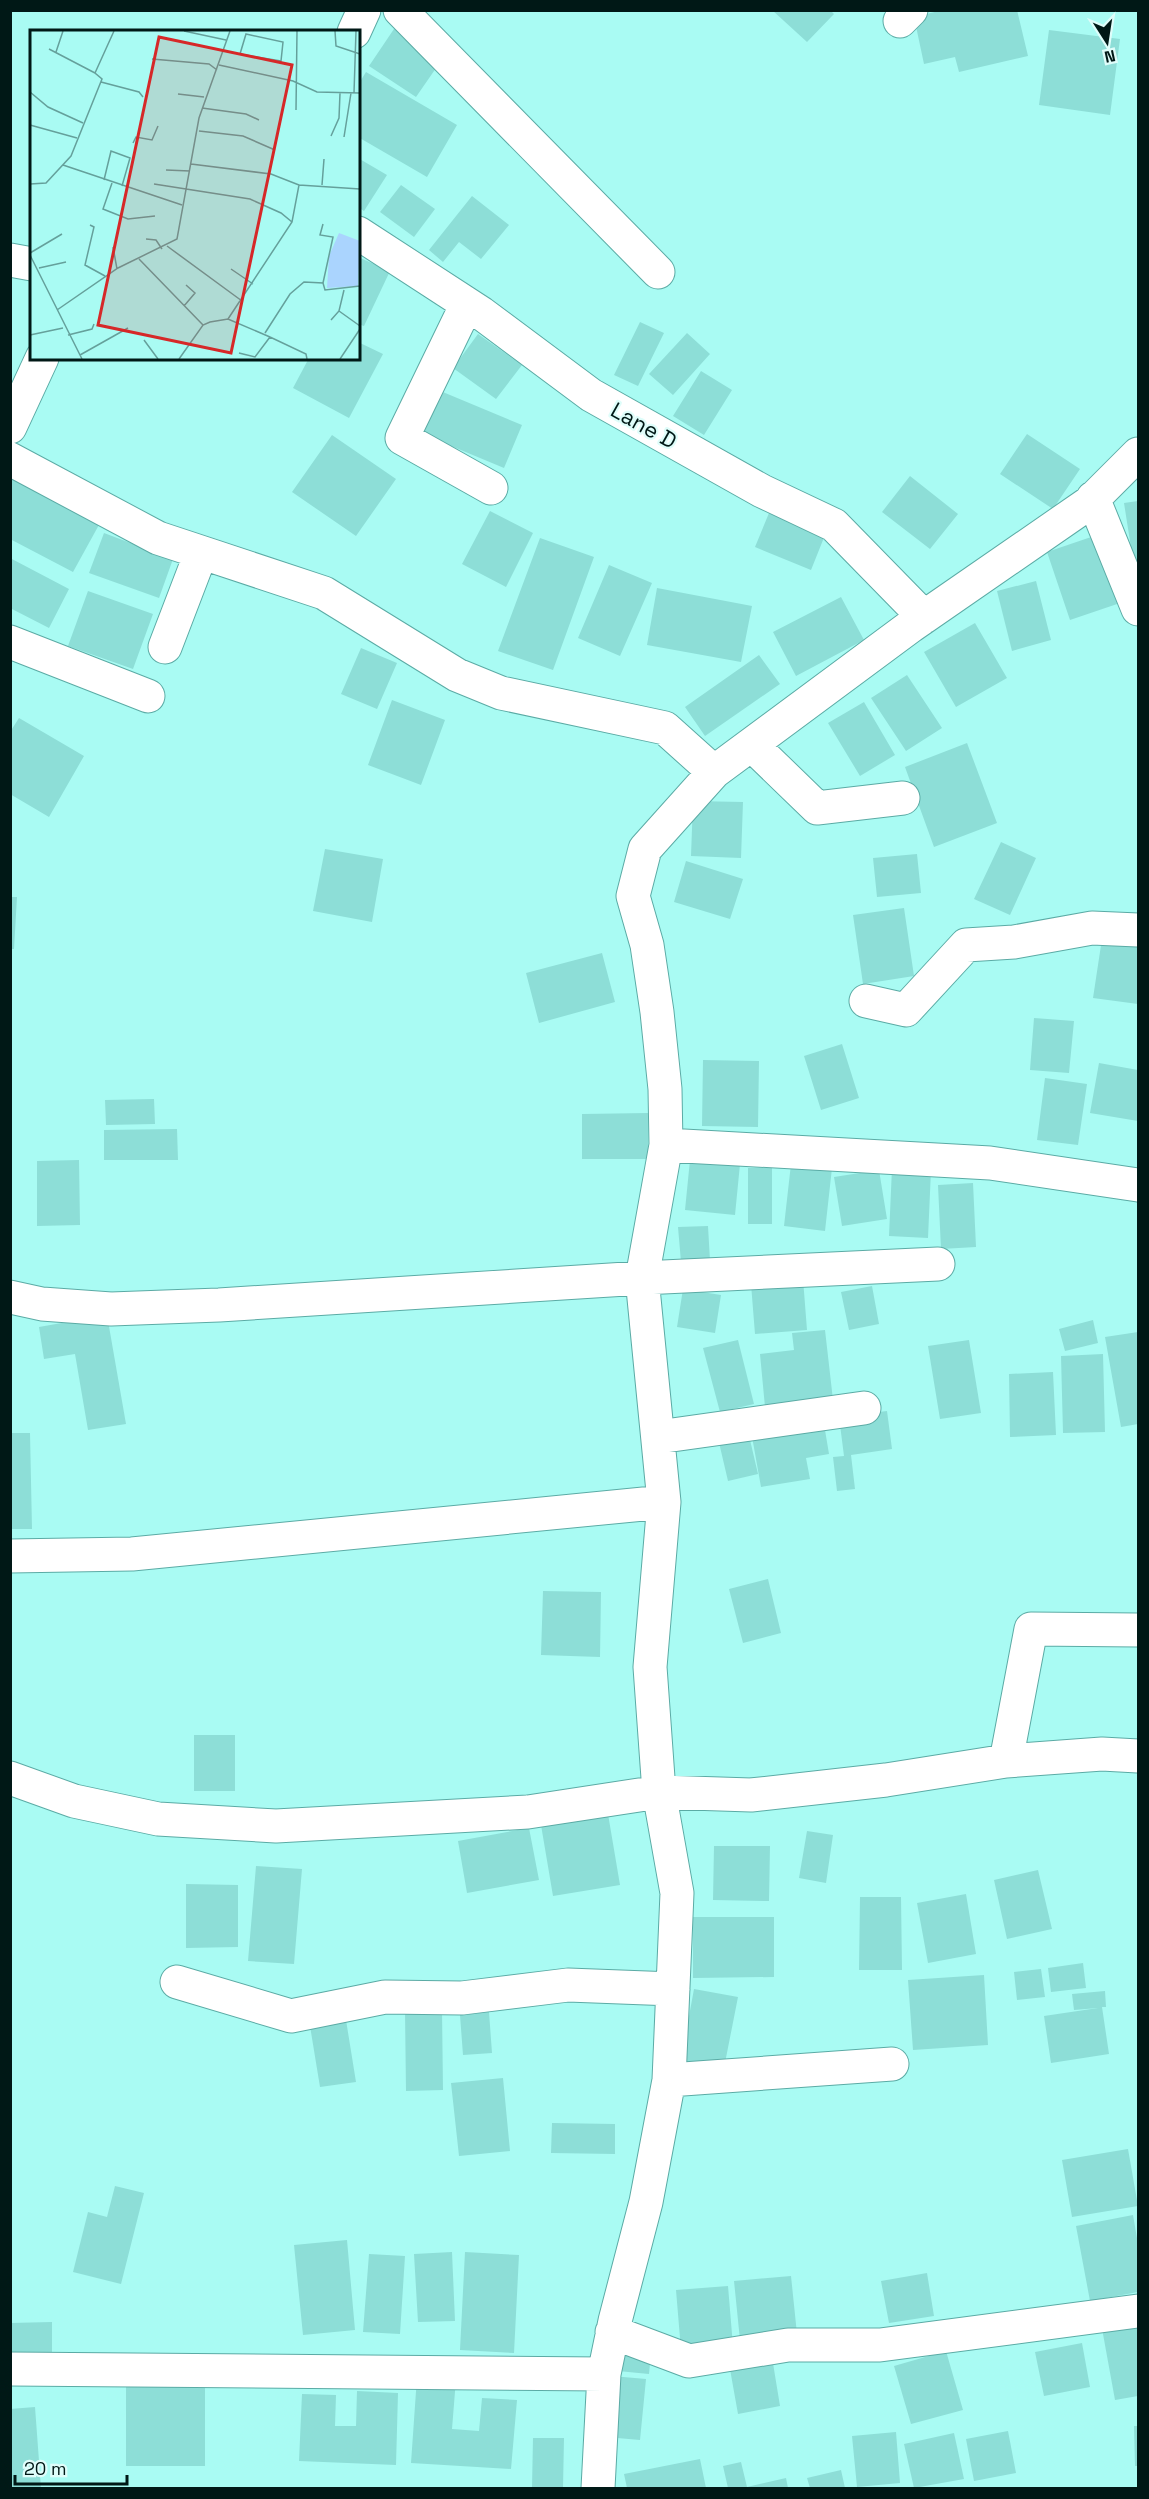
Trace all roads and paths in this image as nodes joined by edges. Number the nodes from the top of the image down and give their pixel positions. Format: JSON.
{"nodes":[{"id":1,"x":364,"y":10,"type":"edge"},
{"id":2,"x":400,"y":10,"type":"edge"},
{"id":3,"x":355,"y":30,"type":"edge"},
{"id":4,"x":360,"y":234,"type":"edge"},
{"id":5,"x":10,"y":260,"type":"edge"},
{"id":6,"x":30,"y":264,"type":"edge"},
{"id":7,"x":658,"y":272,"type":"dead end"},
{"id":8,"x":467,"y":304,"type":"junction"},
{"id":9,"x":41,"y":360,"type":"edge"},
{"id":10,"x":10,"y":428,"type":"edge"},
{"id":11,"x":1138,"y":454,"type":"edge"},
{"id":12,"x":10,"y":459,"type":"edge"},
{"id":13,"x":491,"y":488,"type":"dead end"},
{"id":14,"x":1093,"y":498,"type":"junction"},
{"id":15,"x":201,"y":553,"type":"junction"},
{"id":16,"x":1138,"y":609,"type":"edge"},
{"id":17,"x":924,"y":617,"type":"junction"},
{"id":18,"x":10,"y":642,"type":"edge"},
{"id":19,"x":165,"y":647,"type":"dead end"},
{"id":20,"x":148,"y":696,"type":"dead end"},
{"id":21,"x":752,"y":745,"type":"junction"},
{"id":22,"x":714,"y":772,"type":"junction"},
{"id":23,"x":903,"y":798,"type":"dead end"},
{"id":24,"x":1138,"y":930,"type":"edge"},
{"id":25,"x":866,"y":1001,"type":"dead end"},
{"id":26,"x":666,"y":1145,"type":"junction"},
{"id":27,"x":1138,"y":1185,"type":"edge"},
{"id":28,"x":938,"y":1264,"type":"dead end"},
{"id":29,"x":642,"y":1278,"type":"junction"},
{"id":30,"x":10,"y":1296,"type":"edge"},
{"id":31,"x":864,"y":1408,"type":"dead end"},
{"id":32,"x":658,"y":1437,"type":"junction"},
{"id":33,"x":664,"y":1502,"type":"junction"},
{"id":34,"x":10,"y":1556,"type":"edge"},
{"id":35,"x":1138,"y":1630,"type":"edge"},
{"id":36,"x":1138,"y":1756,"type":"edge"},
{"id":37,"x":1006,"y":1761,"type":"junction"},
{"id":38,"x":10,"y":1778,"type":"edge"},
{"id":39,"x":659,"y":1792,"type":"junction"},
{"id":40,"x":177,"y":1982,"type":"dead end"},
{"id":41,"x":673,"y":1989,"type":"junction"},
{"id":42,"x":892,"y":2064,"type":"dead end"},
{"id":43,"x":669,"y":2080,"type":"junction"},
{"id":44,"x":1138,"y":2311,"type":"edge"},
{"id":45,"x":612,"y":2332,"type":"junction"},
{"id":46,"x":10,"y":2369,"type":"edge"},
{"id":47,"x":604,"y":2374,"type":"junction"},
{"id":48,"x":598,"y":2488,"type":"edge"}],
"edges":[{"from":1,"to":3,"type":"street"},
{"from":2,"to":7,"type":"street"},
{"from":4,"to":8,"type":"street","name":"Lane D"},
{"from":5,"to":6,"type":"street"},
{"from":8,"to":13,"type":"street"},
{"from":8,"to":17,"type":"street","name":"Lane D"},
{"from":9,"to":10,"type":"street"},
{"from":11,"to":14,"type":"street"},
{"from":12,"to":15,"type":"street"},
{"from":14,"to":16,"type":"street"},
{"from":14,"to":17,"type":"street"},
{"from":15,"to":19,"type":"street"},
{"from":15,"to":22,"type":"street"},
{"from":17,"to":21,"type":"street"},
{"from":18,"to":20,"type":"street"},
{"from":21,"to":22,"type":"street"},
{"from":21,"to":23,"type":"street"},
{"from":22,"to":26,"type":"street"},
{"from":24,"to":25,"type":"street"},
{"from":26,"to":27,"type":"street"},
{"from":26,"to":29,"type":"street"},
{"from":28,"to":29,"type":"street"},
{"from":29,"to":30,"type":"street"},
{"from":29,"to":32,"type":"street"},
{"from":31,"to":32,"type":"street"},
{"from":32,"to":33,"type":"street"},
{"from":33,"to":34,"type":"street"},
{"from":33,"to":39,"type":"street"},
{"from":35,"to":37,"type":"street"},
{"from":36,"to":37,"type":"street"},
{"from":37,"to":39,"type":"street"},
{"from":38,"to":39,"type":"street"},
{"from":39,"to":41,"type":"street"},
{"from":40,"to":41,"type":"street"},
{"from":41,"to":43,"type":"street"},
{"from":42,"to":43,"type":"street"},
{"from":43,"to":45,"type":"street"},
{"from":44,"to":45,"type":"street"},
{"from":45,"to":47,"type":"street"},
{"from":46,"to":47,"type":"street"},
{"from":47,"to":48,"type":"street"}]}
